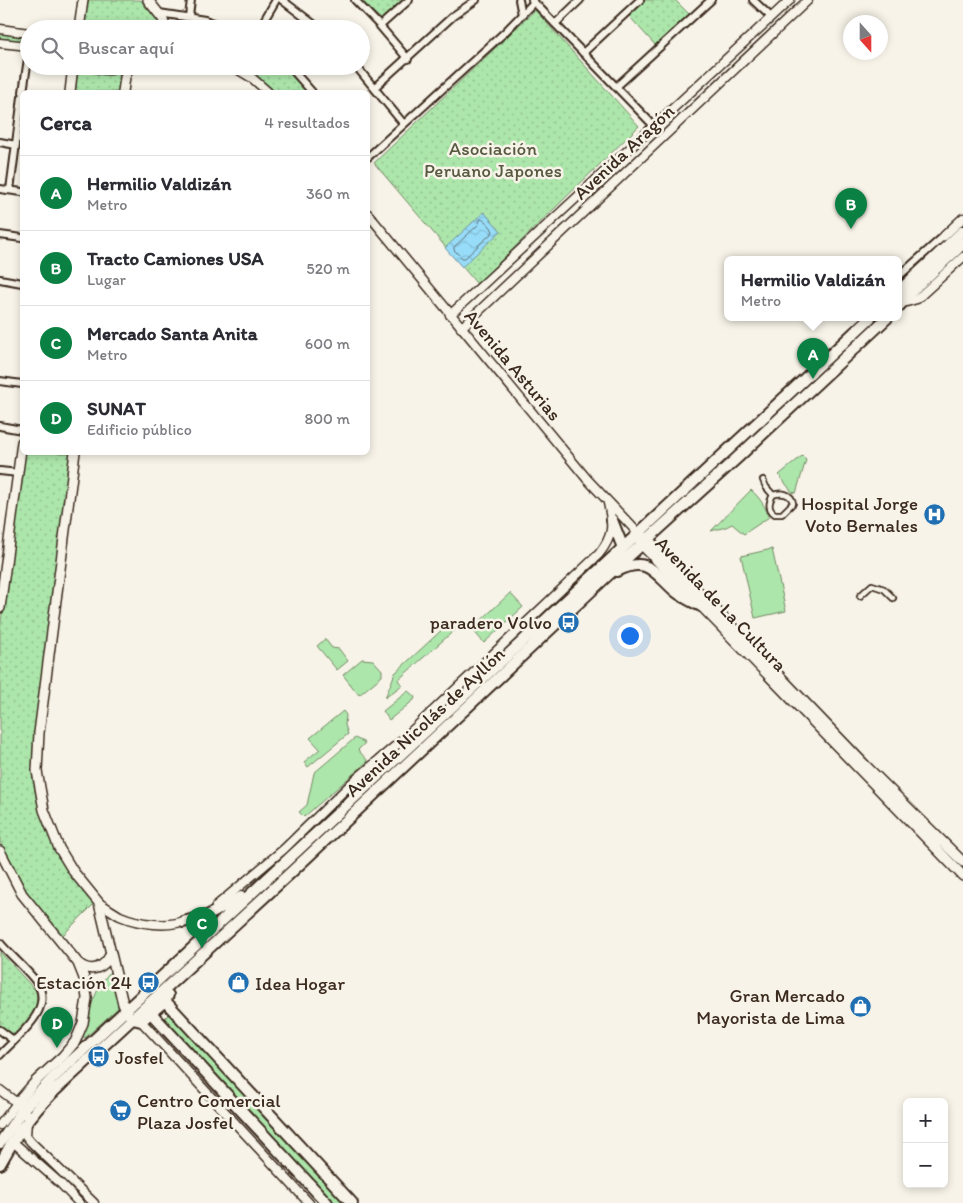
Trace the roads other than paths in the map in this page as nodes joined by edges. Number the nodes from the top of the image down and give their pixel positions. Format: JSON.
{"nodes":[{"id":1,"x":83,"y":0,"type":"edge"},
{"id":2,"x":148,"y":0,"type":"edge"},
{"id":3,"x":191,"y":0,"type":"edge"},
{"id":4,"x":276,"y":0,"type":"edge"},
{"id":5,"x":282,"y":0,"type":"edge"},
{"id":6,"x":355,"y":0,"type":"edge"},
{"id":7,"x":409,"y":0,"type":"edge"},
{"id":8,"x":476,"y":0,"type":"edge"},
{"id":9,"x":519,"y":0,"type":"edge"},
{"id":10,"x":580,"y":0,"type":"edge"},
{"id":11,"x":640,"y":0,"type":"edge"},
{"id":12,"x":711,"y":0,"type":"edge"},
{"id":13,"x":753,"y":0,"type":"edge"},
{"id":14,"x":790,"y":0,"type":"edge"},
{"id":15,"x":808,"y":0,"type":"edge"},
{"id":16,"x":533,"y":1,"type":"edge"},
{"id":17,"x":159,"y":13,"type":"junction"},
{"id":18,"x":522,"y":14,"type":"junction"},
{"id":19,"x":189,"y":16,"type":"junction"},
{"id":20,"x":771,"y":17,"type":"junction"},
{"id":21,"x":80,"y":20,"type":"edge"},
{"id":22,"x":163,"y":20,"type":"edge"},
{"id":23,"x":206,"y":20,"type":"edge"},
{"id":24,"x":264,"y":20,"type":"edge"},
{"id":25,"x":308,"y":20,"type":"edge"},
{"id":26,"x":555,"y":24,"type":"junction"},
{"id":27,"x":380,"y":26,"type":"junction"},
{"id":28,"x":0,"y":29,"type":"edge"},
{"id":29,"x":20,"y":32,"type":"edge"},
{"id":30,"x":0,"y":43,"type":"edge"},
{"id":31,"x":20,"y":45,"type":"edge"},
{"id":32,"x":583,"y":53,"type":"junction"},
{"id":33,"x":408,"y":58,"type":"junction"},
{"id":34,"x":26,"y":75,"type":"edge"},
{"id":35,"x":72,"y":75,"type":"edge"},
{"id":36,"x":126,"y":75,"type":"edge"},
{"id":37,"x":247,"y":75,"type":"edge"},
{"id":38,"x":297,"y":75,"type":"edge"},
{"id":39,"x":364,"y":75,"type":"edge"},
{"id":40,"x":375,"y":87,"type":"junction"},
{"id":41,"x":616,"y":87,"type":"junction"},
{"id":42,"x":23,"y":90,"type":"edge"},
{"id":43,"x":70,"y":90,"type":"edge"},
{"id":44,"x":123,"y":90,"type":"edge"},
{"id":45,"x":266,"y":90,"type":"edge"},
{"id":46,"x":310,"y":90,"type":"edge"},
{"id":47,"x":20,"y":113,"type":"edge"},
{"id":48,"x":403,"y":123,"type":"junction"},
{"id":49,"x":654,"y":126,"type":"junction"},
{"id":50,"x":0,"y":142,"type":"edge"},
{"id":51,"x":16,"y":145,"type":"junction"},
{"id":52,"x":370,"y":155,"type":"edge"},
{"id":53,"x":0,"y":188,"type":"edge"},
{"id":54,"x":10,"y":190,"type":"junction"},
{"id":55,"x":20,"y":192,"type":"edge"},
{"id":56,"x":370,"y":216,"type":"edge"},
{"id":57,"x":963,"y":218,"type":"edge"},
{"id":58,"x":963,"y":231,"type":"edge"},
{"id":59,"x":0,"y":234,"type":"edge"},
{"id":60,"x":944,"y":236,"type":"joint"},
{"id":61,"x":20,"y":238,"type":"edge"},
{"id":62,"x":963,"y":244,"type":"edge"},
{"id":63,"x":963,"y":257,"type":"edge"},
{"id":64,"x":902,"y":273,"type":"edge"},
{"id":65,"x":0,"y":279,"type":"edge"},
{"id":66,"x":20,"y":283,"type":"edge"},
{"id":67,"x":902,"y":288,"type":"edge"},
{"id":68,"x":902,"y":303,"type":"edge"},
{"id":69,"x":902,"y":304,"type":"edge"},
{"id":70,"x":450,"y":315,"type":"junction"},
{"id":71,"x":867,"y":321,"type":"edge"},
{"id":72,"x":884,"y":321,"type":"edge"},
{"id":73,"x":461,"y":328,"type":"junction"},
{"id":74,"x":0,"y":381,"type":"edge"},
{"id":75,"x":20,"y":384,"type":"edge"},
{"id":76,"x":0,"y":426,"type":"edge"},
{"id":77,"x":20,"y":430,"type":"edge"},
{"id":78,"x":20,"y":455,"type":"edge"},
{"id":79,"x":75,"y":455,"type":"edge"},
{"id":80,"x":0,"y":471,"type":"edge"},
{"id":81,"x":18,"y":473,"type":"junction"},
{"id":82,"x":763,"y":480,"type":"dead end"},
{"id":83,"x":773,"y":495,"type":"junction"},
{"id":84,"x":608,"y":503,"type":"junction"},
{"id":85,"x":612,"y":520,"type":"junction"},
{"id":86,"x":642,"y":539,"type":"junction"},
{"id":87,"x":623,"y":548,"type":"junction"},
{"id":88,"x":607,"y":576,"type":"junction"},
{"id":89,"x":860,"y":596,"type":"dead end"},
{"id":90,"x":893,"y":598,"type":"dead end"},
{"id":91,"x":701,"y":606,"type":"junction"},
{"id":92,"x":0,"y":608,"type":"edge"},
{"id":93,"x":799,"y":703,"type":"junction"},
{"id":94,"x":1,"y":855,"type":"edge"},
{"id":95,"x":963,"y":862,"type":"edge"},
{"id":96,"x":963,"y":876,"type":"edge"},
{"id":97,"x":261,"y":885,"type":"junction"},
{"id":98,"x":99,"y":904,"type":"junction"},
{"id":99,"x":183,"y":922,"type":"junction"},
{"id":100,"x":0,"y":943,"type":"edge"},
{"id":101,"x":111,"y":953,"type":"junction"},
{"id":102,"x":78,"y":962,"type":"junction"},
{"id":103,"x":178,"y":977,"type":"junction"},
{"id":104,"x":165,"y":1001,"type":"junction"},
{"id":105,"x":151,"y":1013,"type":"junction"},
{"id":106,"x":133,"y":1017,"type":"junction"},
{"id":107,"x":0,"y":1030,"type":"edge"},
{"id":108,"x":13,"y":1040,"type":"junction"},
{"id":109,"x":0,"y":1055,"type":"edge"},
{"id":110,"x":0,"y":1090,"type":"edge"},
{"id":111,"x":23,"y":1110,"type":"junction"},
{"id":112,"x":0,"y":1125,"type":"edge"},
{"id":113,"x":26,"y":1136,"type":"junction"},
{"id":114,"x":0,"y":1143,"type":"edge"},
{"id":115,"x":15,"y":1144,"type":"junction"},
{"id":116,"x":0,"y":1164,"type":"edge"},
{"id":117,"x":79,"y":1203,"type":"edge"},
{"id":118,"x":94,"y":1203,"type":"edge"},
{"id":119,"x":309,"y":1203,"type":"edge"},
{"id":120,"x":327,"y":1203,"type":"edge"},
{"id":121,"x":352,"y":1203,"type":"edge"}],
"edges":[{"from":1,"to":21,"type":"main road"},
{"from":2,"to":17,"type":"main road"},
{"from":3,"to":19,"type":"street"},
{"from":4,"to":24,"type":"street"},
{"from":5,"to":25,"type":"street"},
{"from":6,"to":27,"type":"street"},
{"from":7,"to":27,"type":"street"},
{"from":8,"to":33,"type":"street"},
{"from":9,"to":18,"type":"street"},
{"from":10,"to":26,"type":"street"},
{"from":11,"to":32,"type":"street"},
{"from":12,"to":41,"type":"street"},
{"from":13,"to":20,"type":"street"},
{"from":14,"to":20,"type":"street","name":"Avenida Aragón"},
{"from":15,"to":73,"type":"street","name":"Avenida Aragón"},
{"from":16,"to":18,"type":"street"},
{"from":16,"to":26,"type":"street"},
{"from":17,"to":19,"type":"street"},
{"from":17,"to":22,"type":"main road"},
{"from":18,"to":48,"type":"street"},
{"from":19,"to":23,"type":"street"},
{"from":20,"to":49,"type":"street","name":"Avenida Aragón"},
{"from":26,"to":32,"type":"street"},
{"from":27,"to":33,"type":"street"},
{"from":28,"to":29,"type":"street"},
{"from":30,"to":31,"type":"street"},
{"from":32,"to":41,"type":"street"},
{"from":33,"to":40,"type":"street"},
{"from":34,"to":42,"type":"street"},
{"from":35,"to":43,"type":"main road"},
{"from":36,"to":44,"type":"main road"},
{"from":37,"to":45,"type":"street"},
{"from":38,"to":46,"type":"street"},
{"from":39,"to":40,"type":"street"},
{"from":40,"to":48,"type":"street"},
{"from":41,"to":49,"type":"street"},
{"from":47,"to":51,"type":"street"},
{"from":48,"to":52,"type":"street"},
{"from":49,"to":70,"type":"street","name":"Avenida Aragón"},
{"from":50,"to":51,"type":"street"},
{"from":51,"to":54,"type":"street"},
{"from":53,"to":54,"type":"street"},
{"from":54,"to":55,"type":"street"},
{"from":56,"to":70,"type":"street","name":"Avenida Asturias"},
{"from":57,"to":60,"type":"street"},
{"from":58,"to":67,"type":"main road"},
{"from":59,"to":61,"type":"street"},
{"from":60,"to":64,"type":"street"},
{"from":62,"to":68,"type":"main road"},
{"from":63,"to":69,"type":"street"},
{"from":65,"to":66,"type":"street"},
{"from":70,"to":73,"type":"street","name":"Avenida Asturias"},
{"from":71,"to":86,"type":"main road","name":"Avenida Nicolás de Ayllón"},
{"from":72,"to":86,"type":"main road","name":"Avenida Nicolás de Ayllón"},
{"from":73,"to":84,"type":"street","name":"Avenida Asturias"},
{"from":74,"to":75,"type":"street"},
{"from":76,"to":77,"type":"street"},
{"from":78,"to":81,"type":"main road"},
{"from":79,"to":98,"type":"main road"},
{"from":80,"to":81,"type":"street"},
{"from":81,"to":92,"type":"main road"},
{"from":82,"to":83,"type":"street"},
{"from":83,"to":83,"type":"street"},
{"from":84,"to":85,"type":"street"},
{"from":84,"to":86,"type":"street","name":"Avenida Asturias"},
{"from":85,"to":87,"type":"main road"},
{"from":85,"to":99,"type":"street","name":"Avenida Nicolás de Ayllón"},
{"from":86,"to":87,"type":"main road","name":"Avenida Nicolás de Ayllón"},
{"from":86,"to":88,"type":"main road","name":"Avenida Nicolás de Ayllón"},
{"from":86,"to":91,"type":"main road","name":"Avenida de La Cultura"},
{"from":86,"to":93,"type":"main road","name":"Avenida de La Cultura"},
{"from":87,"to":97,"type":"main road","name":"Avenida Nicolás de Ayllón"},
{"from":88,"to":91,"type":"main road"},
{"from":88,"to":103,"type":"main road","name":"Avenida Nicolás de Ayllón"},
{"from":89,"to":90,"type":"street"},
{"from":91,"to":93,"type":"main road","name":"Avenida de La Cultura"},
{"from":93,"to":95,"type":"main road","name":"Avenida de La Cultura"},
{"from":93,"to":96,"type":"main road","name":"Avenida de La Cultura"},
{"from":94,"to":102,"type":"main road"},
{"from":97,"to":99,"type":"main road"},
{"from":97,"to":106,"type":"main road","name":"Avenida Nicolás de Ayllón"},
{"from":98,"to":99,"type":"street"},
{"from":98,"to":101,"type":"main road"},
{"from":100,"to":108,"type":"street"},
{"from":101,"to":102,"type":"main road"},
{"from":101,"to":106,"type":"main road"},
{"from":102,"to":111,"type":"main road","name":"Avenida Nicolás de Ayllón"},
{"from":103,"to":104,"type":"main road"},
{"from":103,"to":106,"type":"main road","name":"Avenida Nicolás de Ayllón"},
{"from":104,"to":105,"type":"main road"},
{"from":104,"to":121,"type":"main road"},
{"from":105,"to":106,"type":"main road"},
{"from":105,"to":120,"type":"main road"},
{"from":106,"to":111,"type":"main road","name":"Avenida Nicolás de Ayllón"},
{"from":106,"to":119,"type":"street"},
{"from":107,"to":108,"type":"street"},
{"from":108,"to":109,"type":"street"},
{"from":110,"to":111,"type":"street"},
{"from":111,"to":112,"type":"street","name":"Avenida Nicolás de Ayllón"},
{"from":111,"to":113,"type":"street"},
{"from":111,"to":114,"type":"main road","name":"Avenida Nicolás de Ayllón"},
{"from":111,"to":115,"type":"main road","name":"Avenida Nicolás de Ayllón"},
{"from":113,"to":115,"type":"street"},
{"from":113,"to":118,"type":"street"},
{"from":115,"to":116,"type":"main road","name":"Avenida Nicolás de Ayllón"},
{"from":115,"to":117,"type":"street"}]}
